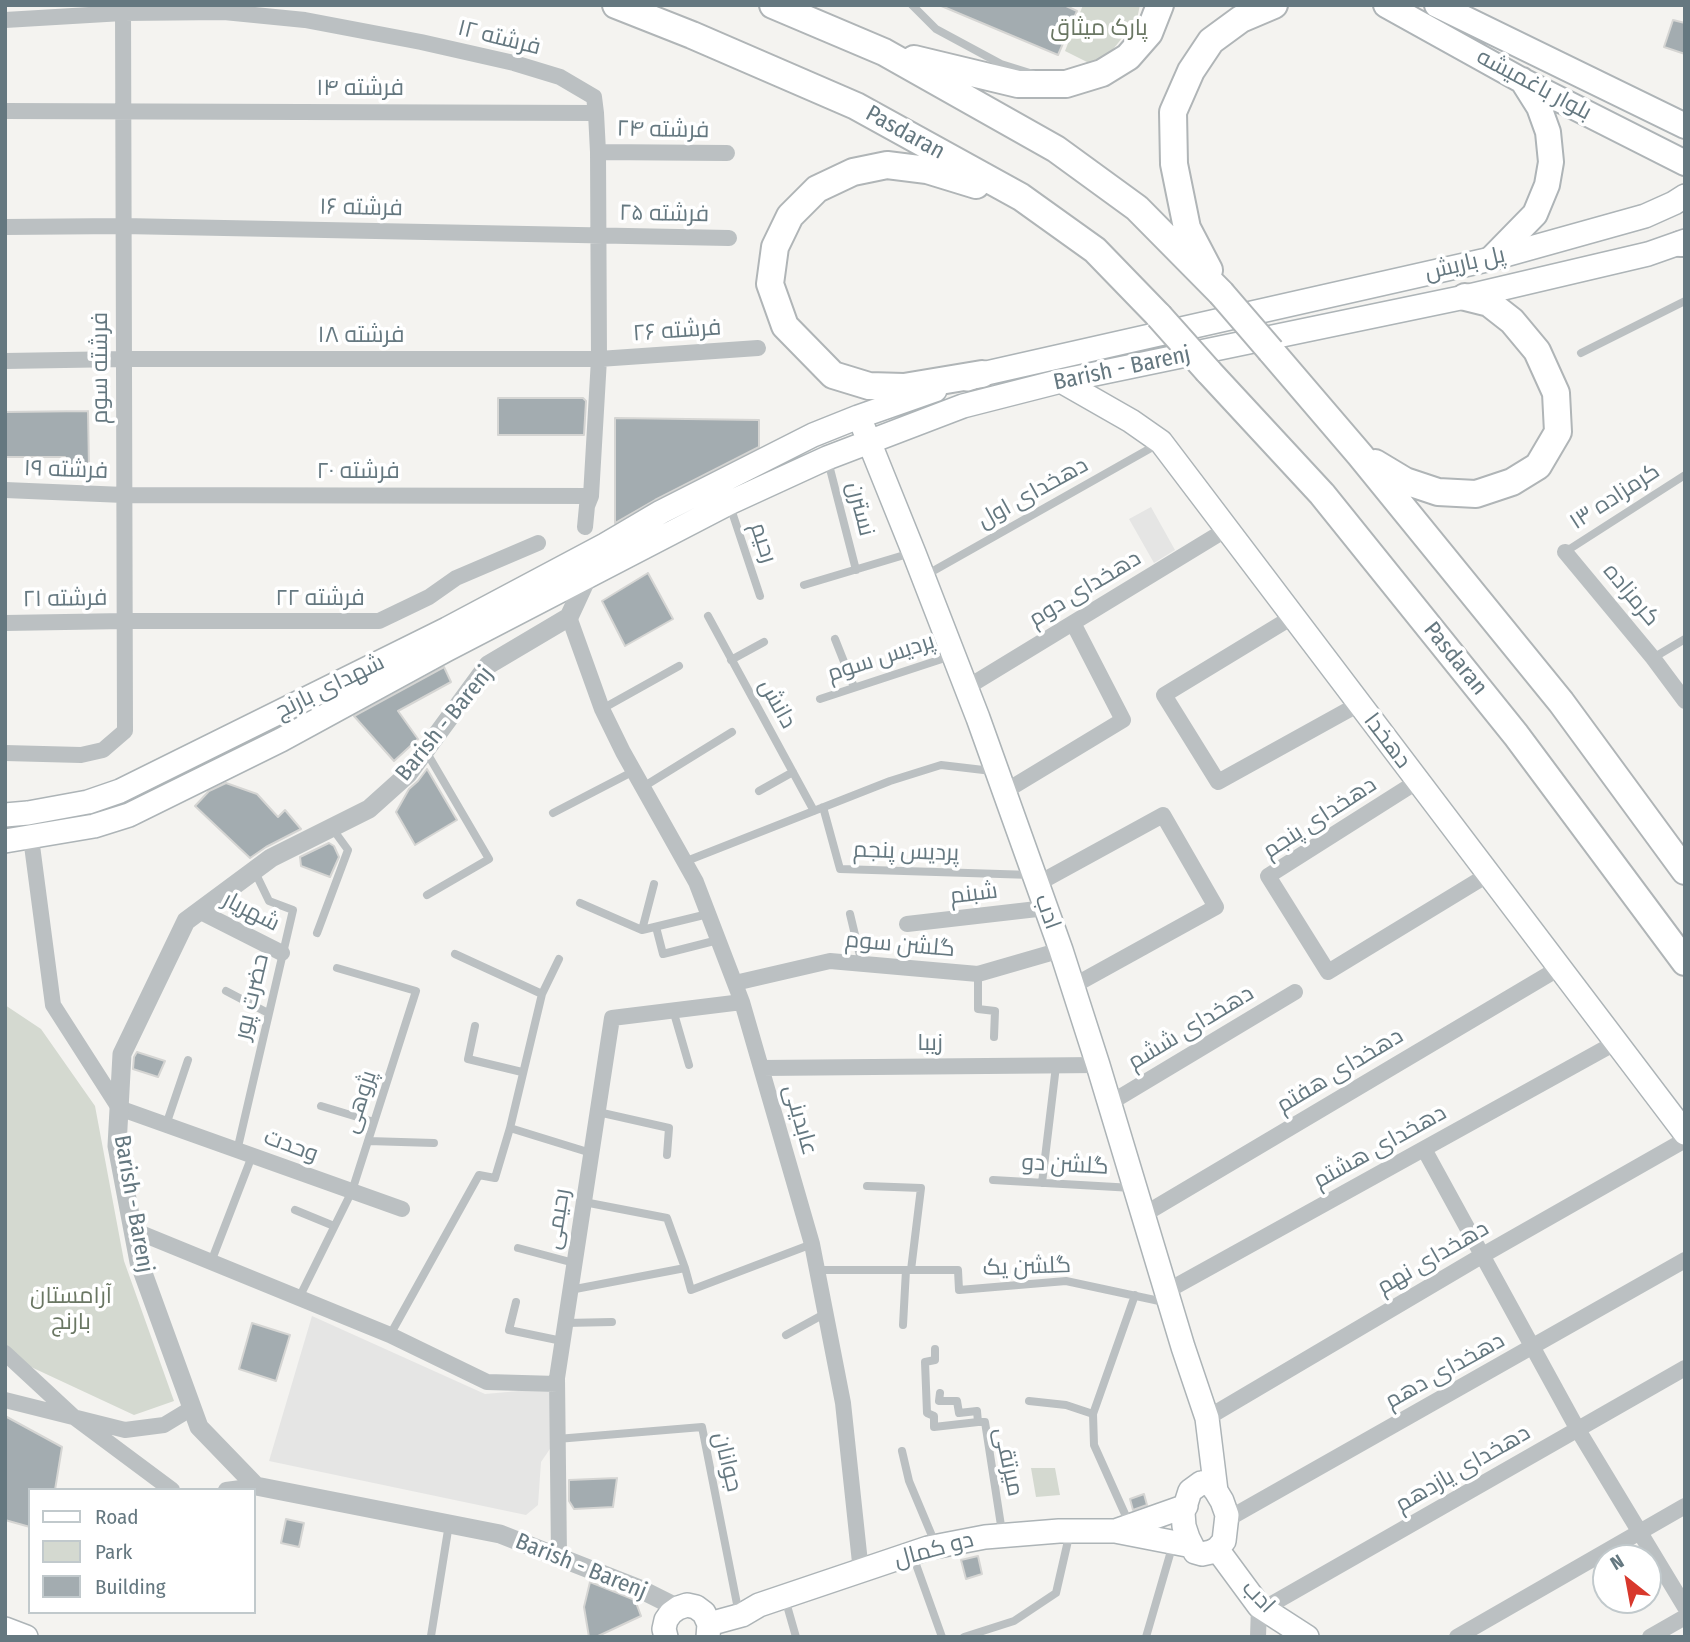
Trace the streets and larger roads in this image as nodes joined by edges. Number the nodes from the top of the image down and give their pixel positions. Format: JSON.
{"nodes":[{"id":1,"x":616,"y":5,"type":"edge"},
{"id":2,"x":1160,"y":5,"type":"edge"},
{"id":3,"x":1274,"y":5,"type":"edge"},
{"id":4,"x":1386,"y":5,"type":"edge"},
{"id":5,"x":1437,"y":5,"type":"edge"},
{"id":6,"x":784,"y":8,"type":"edge"},
{"id":7,"x":123,"y":9,"type":"edge"},
{"id":8,"x":5,"y":20,"type":"edge"},
{"id":9,"x":884,"y":52,"type":"junction"},
{"id":10,"x":1521,"y":80,"type":"junction"},
{"id":11,"x":5,"y":111,"type":"edge"},
{"id":12,"x":123,"y":112,"type":"junction"},
{"id":13,"x":596,"y":113,"type":"junction"},
{"id":14,"x":1683,"y":125,"type":"edge"},
{"id":15,"x":598,"y":152,"type":"junction"},
{"id":16,"x":727,"y":153,"type":"dead end"},
{"id":17,"x":1685,"y":163,"type":"edge"},
{"id":18,"x":1685,"y":196,"type":"edge"},
{"id":19,"x":1021,"y":197,"type":"junction"},
{"id":20,"x":1646,"y":216,"type":"junction"},
{"id":21,"x":124,"y":226,"type":"junction"},
{"id":22,"x":5,"y":227,"type":"edge"},
{"id":23,"x":598,"y":235,"type":"junction"},
{"id":24,"x":729,"y":237,"type":"dead end"},
{"id":25,"x":1683,"y":243,"type":"edge"},
{"id":26,"x":1648,"y":254,"type":"junction"},
{"id":27,"x":1491,"y":259,"type":"junction"},
{"id":28,"x":1221,"y":293,"type":"junction"},
{"id":29,"x":1465,"y":297,"type":"junction"},
{"id":30,"x":758,"y":348,"type":"dead end"},
{"id":31,"x":124,"y":359,"type":"junction"},
{"id":32,"x":598,"y":359,"type":"junction"},
{"id":33,"x":5,"y":361,"type":"edge"},
{"id":34,"x":982,"y":374,"type":"junction"},
{"id":35,"x":1061,"y":381,"type":"junction"},
{"id":36,"x":858,"y":416,"type":"junction"},
{"id":37,"x":871,"y":442,"type":"junction"},
{"id":38,"x":1360,"y":455,"type":"junction"},
{"id":39,"x":5,"y":490,"type":"edge"},
{"id":40,"x":124,"y":495,"type":"junction"},
{"id":41,"x":591,"y":496,"type":"junction"},
{"id":42,"x":585,"y":527,"type":"dead end"},
{"id":43,"x":1227,"y":529,"type":"junction"},
{"id":44,"x":538,"y":543,"type":"dead end"},
{"id":45,"x":1566,"y":552,"type":"road end"},
{"id":46,"x":587,"y":578,"type":"junction"},
{"id":47,"x":1294,"y":616,"type":"junction"},
{"id":48,"x":569,"y":617,"type":"junction"},
{"id":49,"x":125,"y":621,"type":"junction"},
{"id":50,"x":5,"y":623,"type":"edge"},
{"id":51,"x":1073,"y":623,"type":"junction"},
{"id":52,"x":966,"y":688,"type":"junction"},
{"id":53,"x":1685,"y":701,"type":"edge"},
{"id":54,"x":1359,"y":704,"type":"junction"},
{"id":55,"x":5,"y":754,"type":"edge"},
{"id":56,"x":1418,"y":781,"type":"junction"},
{"id":57,"x":1001,"y":782,"type":"junction"},
{"id":58,"x":5,"y":815,"type":"edge"},
{"id":59,"x":31,"y":838,"type":"junction"},
{"id":60,"x":5,"y":841,"type":"edge"},
{"id":61,"x":1685,"y":871,"type":"edge"},
{"id":62,"x":1489,"y":874,"type":"junction"},
{"id":63,"x":1036,"y":880,"type":"junction"},
{"id":64,"x":1046,"y":908,"type":"junction"},
{"id":65,"x":199,"y":911,"type":"junction"},
{"id":66,"x":907,"y":924,"type":"dead end"},
{"id":67,"x":1061,"y":950,"type":"junction"},
{"id":68,"x":282,"y":953,"type":"road end"},
{"id":69,"x":1685,"y":962,"type":"edge"},
{"id":70,"x":1560,"y":967,"type":"junction"},
{"id":71,"x":735,"y":983,"type":"junction"},
{"id":72,"x":1073,"y":986,"type":"junction"},
{"id":73,"x":1295,"y":992,"type":"dead end"},
{"id":74,"x":742,"y":1002,"type":"junction"},
{"id":75,"x":1615,"y":1043,"type":"junction"},
{"id":76,"x":1098,"y":1065,"type":"junction"},
{"id":77,"x":762,"y":1068,"type":"junction"},
{"id":78,"x":1110,"y":1103,"type":"junction"},
{"id":79,"x":119,"y":1108,"type":"junction"},
{"id":80,"x":1685,"y":1133,"type":"edge"},
{"id":81,"x":1685,"y":1140,"type":"edge"},
{"id":82,"x":1424,"y":1149,"type":"junction"},
{"id":83,"x":402,"y":1209,"type":"dead end"},
{"id":84,"x":1143,"y":1215,"type":"junction"},
{"id":85,"x":133,"y":1230,"type":"junction"},
{"id":86,"x":1483,"y":1255,"type":"junction"},
{"id":87,"x":1685,"y":1260,"type":"edge"},
{"id":88,"x":1169,"y":1297,"type":"junction"},
{"id":89,"x":1533,"y":1348,"type":"junction"},
{"id":90,"x":5,"y":1353,"type":"edge"},
{"id":91,"x":1685,"y":1368,"type":"edge"},
{"id":92,"x":557,"y":1384,"type":"junction"},
{"id":93,"x":5,"y":1400,"type":"edge"},
{"id":94,"x":192,"y":1408,"type":"junction"},
{"id":95,"x":74,"y":1417,"type":"junction"},
{"id":96,"x":1207,"y":1418,"type":"junction"},
{"id":97,"x":1578,"y":1430,"type":"junction"},
{"id":98,"x":256,"y":1486,"type":"junction"},
{"id":99,"x":169,"y":1488,"type":"edge"},
{"id":100,"x":241,"y":1488,"type":"edge"},
{"id":101,"x":1199,"y":1494,"type":"junction"},
{"id":102,"x":1685,"y":1506,"type":"edge"},
{"id":103,"x":1226,"y":1520,"type":"junction"},
{"id":104,"x":1123,"y":1528,"type":"junction"},
{"id":105,"x":1640,"y":1532,"type":"junction"},
{"id":106,"x":1183,"y":1544,"type":"junction"},
{"id":107,"x":1217,"y":1549,"type":"junction"},
{"id":108,"x":559,"y":1557,"type":"junction"},
{"id":109,"x":860,"y":1572,"type":"junction"},
{"id":110,"x":1261,"y":1607,"type":"junction"},
{"id":111,"x":1685,"y":1607,"type":"edge"},
{"id":112,"x":678,"y":1608,"type":"junction"},
{"id":113,"x":1685,"y":1617,"type":"edge"},
{"id":114,"x":707,"y":1625,"type":"edge"},
{"id":115,"x":5,"y":1629,"type":"edge"},
{"id":116,"x":660,"y":1634,"type":"edge"},
{"id":117,"x":26,"y":1637,"type":"edge"},
{"id":118,"x":1258,"y":1637,"type":"edge"},
{"id":119,"x":1307,"y":1637,"type":"edge"},
{"id":120,"x":1457,"y":1637,"type":"edge"},
{"id":121,"x":1650,"y":1637,"type":"edge"}],
"edges":[{"from":1,"to":19,"type":"highway","name":"Pasdaran"},
{"from":2,"to":9,"type":"highway"},
{"from":3,"to":28,"type":"highway"},
{"from":4,"to":10,"type":"main road","name":"بلوار باغمیشه"},
{"from":5,"to":14,"type":"main road","name":"بلوار باغمیشه"},
{"from":6,"to":9,"type":"highway"},
{"from":7,"to":8,"type":"street","name":"۱۲ فرشته"},
{"from":7,"to":12,"type":"street","name":"فرشته سوم"},
{"from":7,"to":13,"type":"street","name":"۱۲ فرشته"},
{"from":9,"to":28,"type":"highway"},
{"from":10,"to":17,"type":"main road","name":"بلوار باغمیشه"},
{"from":10,"to":27,"type":"main road"},
{"from":11,"to":12,"type":"street","name":"۱۴ فرشته"},
{"from":12,"to":13,"type":"street","name":"۱۴ فرشته"},
{"from":12,"to":21,"type":"street","name":"فرشته سوم"},
{"from":13,"to":15,"type":"street"},
{"from":15,"to":16,"type":"street","name":"فرشته ۲۴"},
{"from":15,"to":23,"type":"street"},
{"from":18,"to":20,"type":"main road","name":"پل باریش"},
{"from":19,"to":34,"type":"highway"},
{"from":19,"to":69,"type":"highway","name":"Pasdaran","bridge":true},
{"from":20,"to":26,"type":"main road"},
{"from":20,"to":27,"type":"main road","name":"پل باریش"},
{"from":21,"to":22,"type":"street","name":"۱۶ فرشته"},
{"from":21,"to":23,"type":"street","name":"۱۶ فرشته"},
{"from":21,"to":31,"type":"street","name":"فرشته سوم"},
{"from":23,"to":24,"type":"street","name":"۲۵ فرشته"},
{"from":23,"to":32,"type":"street"},
{"from":25,"to":26,"type":"main road","name":"Barish - Barenj"},
{"from":26,"to":29,"type":"main road","name":"Barish - Barenj"},
{"from":27,"to":34,"type":"main road","name":"پل باریش"},
{"from":28,"to":38,"type":"highway","bridge":true},
{"from":29,"to":35,"type":"main road","name":"Barish - Barenj"},
{"from":29,"to":38,"type":"highway"},
{"from":30,"to":32,"type":"street","name":"۲۶ فرشته"},
{"from":31,"to":32,"type":"street","name":"۱۸ فرشته"},
{"from":31,"to":33,"type":"street","name":"۱۸ فرشته"},
{"from":31,"to":40,"type":"street","name":"فرشته سوم"},
{"from":32,"to":41,"type":"street"},
{"from":34,"to":36,"type":"main road","name":"پل باریش"},
{"from":35,"to":37,"type":"main road","name":"Barish - Barenj"},
{"from":35,"to":43,"type":"main road","name":"دهخدا"},
{"from":36,"to":37,"type":"main road","name":"ادب"},
{"from":36,"to":58,"type":"main road","name":"شهدای بارنج"},
{"from":37,"to":46,"type":"main road","name":"Barish - Barenj"},
{"from":37,"to":52,"type":"main road","name":"ادب"},
{"from":38,"to":61,"type":"highway"},
{"from":39,"to":40,"type":"street","name":"۱۹ فرشته"},
{"from":40,"to":41,"type":"street","name":"۲۰ فرشته"},
{"from":40,"to":49,"type":"street","name":"فرشته سوم"},
{"from":41,"to":42,"type":"street"},
{"from":43,"to":47,"type":"main road","name":"دهخدا"},
{"from":43,"to":51,"type":"street","name":"دهخدای دوم"},
{"from":44,"to":49,"type":"street","name":"۲۲ فرشته"},
{"from":45,"to":53,"type":"street","name":"کرمزاده"},
{"from":46,"to":48,"type":"street"},
{"from":46,"to":59,"type":"main road","name":"Barish - Barenj"},
{"from":47,"to":54,"type":"main road","name":"دهخدا"},
{"from":47,"to":54,"type":"street"},
{"from":48,"to":65,"type":"street","name":"Barish - Barenj"},
{"from":48,"to":71,"type":"street","name":"عابدینی"},
{"from":49,"to":50,"type":"street","name":"۲۱ فرشته"},
{"from":49,"to":55,"type":"street","name":"فرشته سوم"},
{"from":51,"to":52,"type":"street","name":"دهخدای دوم"},
{"from":51,"to":57,"type":"street"},
{"from":52,"to":57,"type":"main road","name":"ادب"},
{"from":54,"to":56,"type":"main road","name":"دهخدا"},
{"from":56,"to":62,"type":"main road","name":"دهخدا"},
{"from":56,"to":62,"type":"street","name":"دهخدای پنجم"},
{"from":57,"to":63,"type":"main road","name":"ادب"},
{"from":59,"to":60,"type":"main road","name":"Barish - Barenj"},
{"from":59,"to":79,"type":"street"},
{"from":62,"to":70,"type":"main road","name":"دهخدا"},
{"from":63,"to":64,"type":"main road","name":"ادب"},
{"from":63,"to":72,"type":"street"},
{"from":64,"to":66,"type":"street","name":"شبنم"},
{"from":64,"to":67,"type":"main road","name":"ادب"},
{"from":65,"to":68,"type":"street","name":"شهریار"},
{"from":65,"to":79,"type":"street","name":"Barish - Barenj"},
{"from":67,"to":71,"type":"street","name":"گلشن سوم"},
{"from":67,"to":72,"type":"main road","name":"ادب"},
{"from":70,"to":75,"type":"main road","name":"دهخدا"},
{"from":70,"to":84,"type":"street","name":"دهخدای هفتم"},
{"from":71,"to":74,"type":"street","name":"عابدینی"},
{"from":72,"to":76,"type":"main road","name":"ادب"},
{"from":73,"to":78,"type":"street","name":"دهخدای ششم"},
{"from":74,"to":77,"type":"street","name":"عابدینی"},
{"from":74,"to":92,"type":"street","name":"رحیمی"},
{"from":75,"to":80,"type":"main road","name":"دهخدا"},
{"from":75,"to":82,"type":"street","name":"دهخدای هشتم"},
{"from":76,"to":77,"type":"street","name":"زیبا"},
{"from":76,"to":78,"type":"main road","name":"ادب"},
{"from":77,"to":109,"type":"street","name":"عابدینی"},
{"from":78,"to":84,"type":"main road","name":"ادب"},
{"from":79,"to":83,"type":"street","name":"وحدت"},
{"from":79,"to":85,"type":"street","name":"Barish - Barenj"},
{"from":81,"to":86,"type":"street","name":"دهخدای نهم"},
{"from":82,"to":86,"type":"street"},
{"from":82,"to":88,"type":"street","name":"دهخدای هشتم"},
{"from":84,"to":88,"type":"main road","name":"ادب"},
{"from":85,"to":92,"type":"street"},
{"from":85,"to":94,"type":"street","name":"Barish - Barenj"},
{"from":86,"to":89,"type":"street"},
{"from":86,"to":96,"type":"street","name":"دهخدای نهم"},
{"from":87,"to":89,"type":"street","name":"دهخدای دهم"},
{"from":88,"to":96,"type":"main road","name":"ادب"},
{"from":89,"to":97,"type":"street"},
{"from":89,"to":103,"type":"street","name":"دهخدای دهم"},
{"from":90,"to":95,"type":"street"},
{"from":91,"to":97,"type":"street","name":"دهخدای یازدهم"},
{"from":92,"to":108,"type":"street","name":"رحیمی"},
{"from":93,"to":95,"type":"street"},
{"from":94,"to":95,"type":"street"},
{"from":94,"to":98,"type":"street","name":"Barish - Barenj"},
{"from":95,"to":99,"type":"street"},
{"from":96,"to":101,"type":"main road"},
{"from":97,"to":105,"type":"street"},
{"from":97,"to":110,"type":"street","name":"دهخدای یازدهم"},
{"from":98,"to":100,"type":"street"},
{"from":98,"to":108,"type":"street","name":"Barish - Barenj"},
{"from":101,"to":103,"type":"main road"},
{"from":101,"to":104,"type":"main road"},
{"from":101,"to":106,"type":"main road"},
{"from":102,"to":105,"type":"street"},
{"from":103,"to":107,"type":"main road"},
{"from":104,"to":106,"type":"main road"},
{"from":104,"to":109,"type":"main road","name":"دو کمال"},
{"from":105,"to":111,"type":"street"},
{"from":105,"to":120,"type":"street"},
{"from":106,"to":107,"type":"main road"},
{"from":107,"to":110,"type":"main road","name":"ادب"},
{"from":108,"to":112,"type":"street","name":"Barish - Barenj"},
{"from":109,"to":114,"type":"main road","name":"دو کمال"},
{"from":110,"to":118,"type":"street"},
{"from":110,"to":119,"type":"main road","name":"ادب"},
{"from":112,"to":114,"type":"main road"},
{"from":112,"to":116,"type":"main road"},
{"from":113,"to":121,"type":"street"},
{"from":115,"to":117,"type":"main road"}]}
